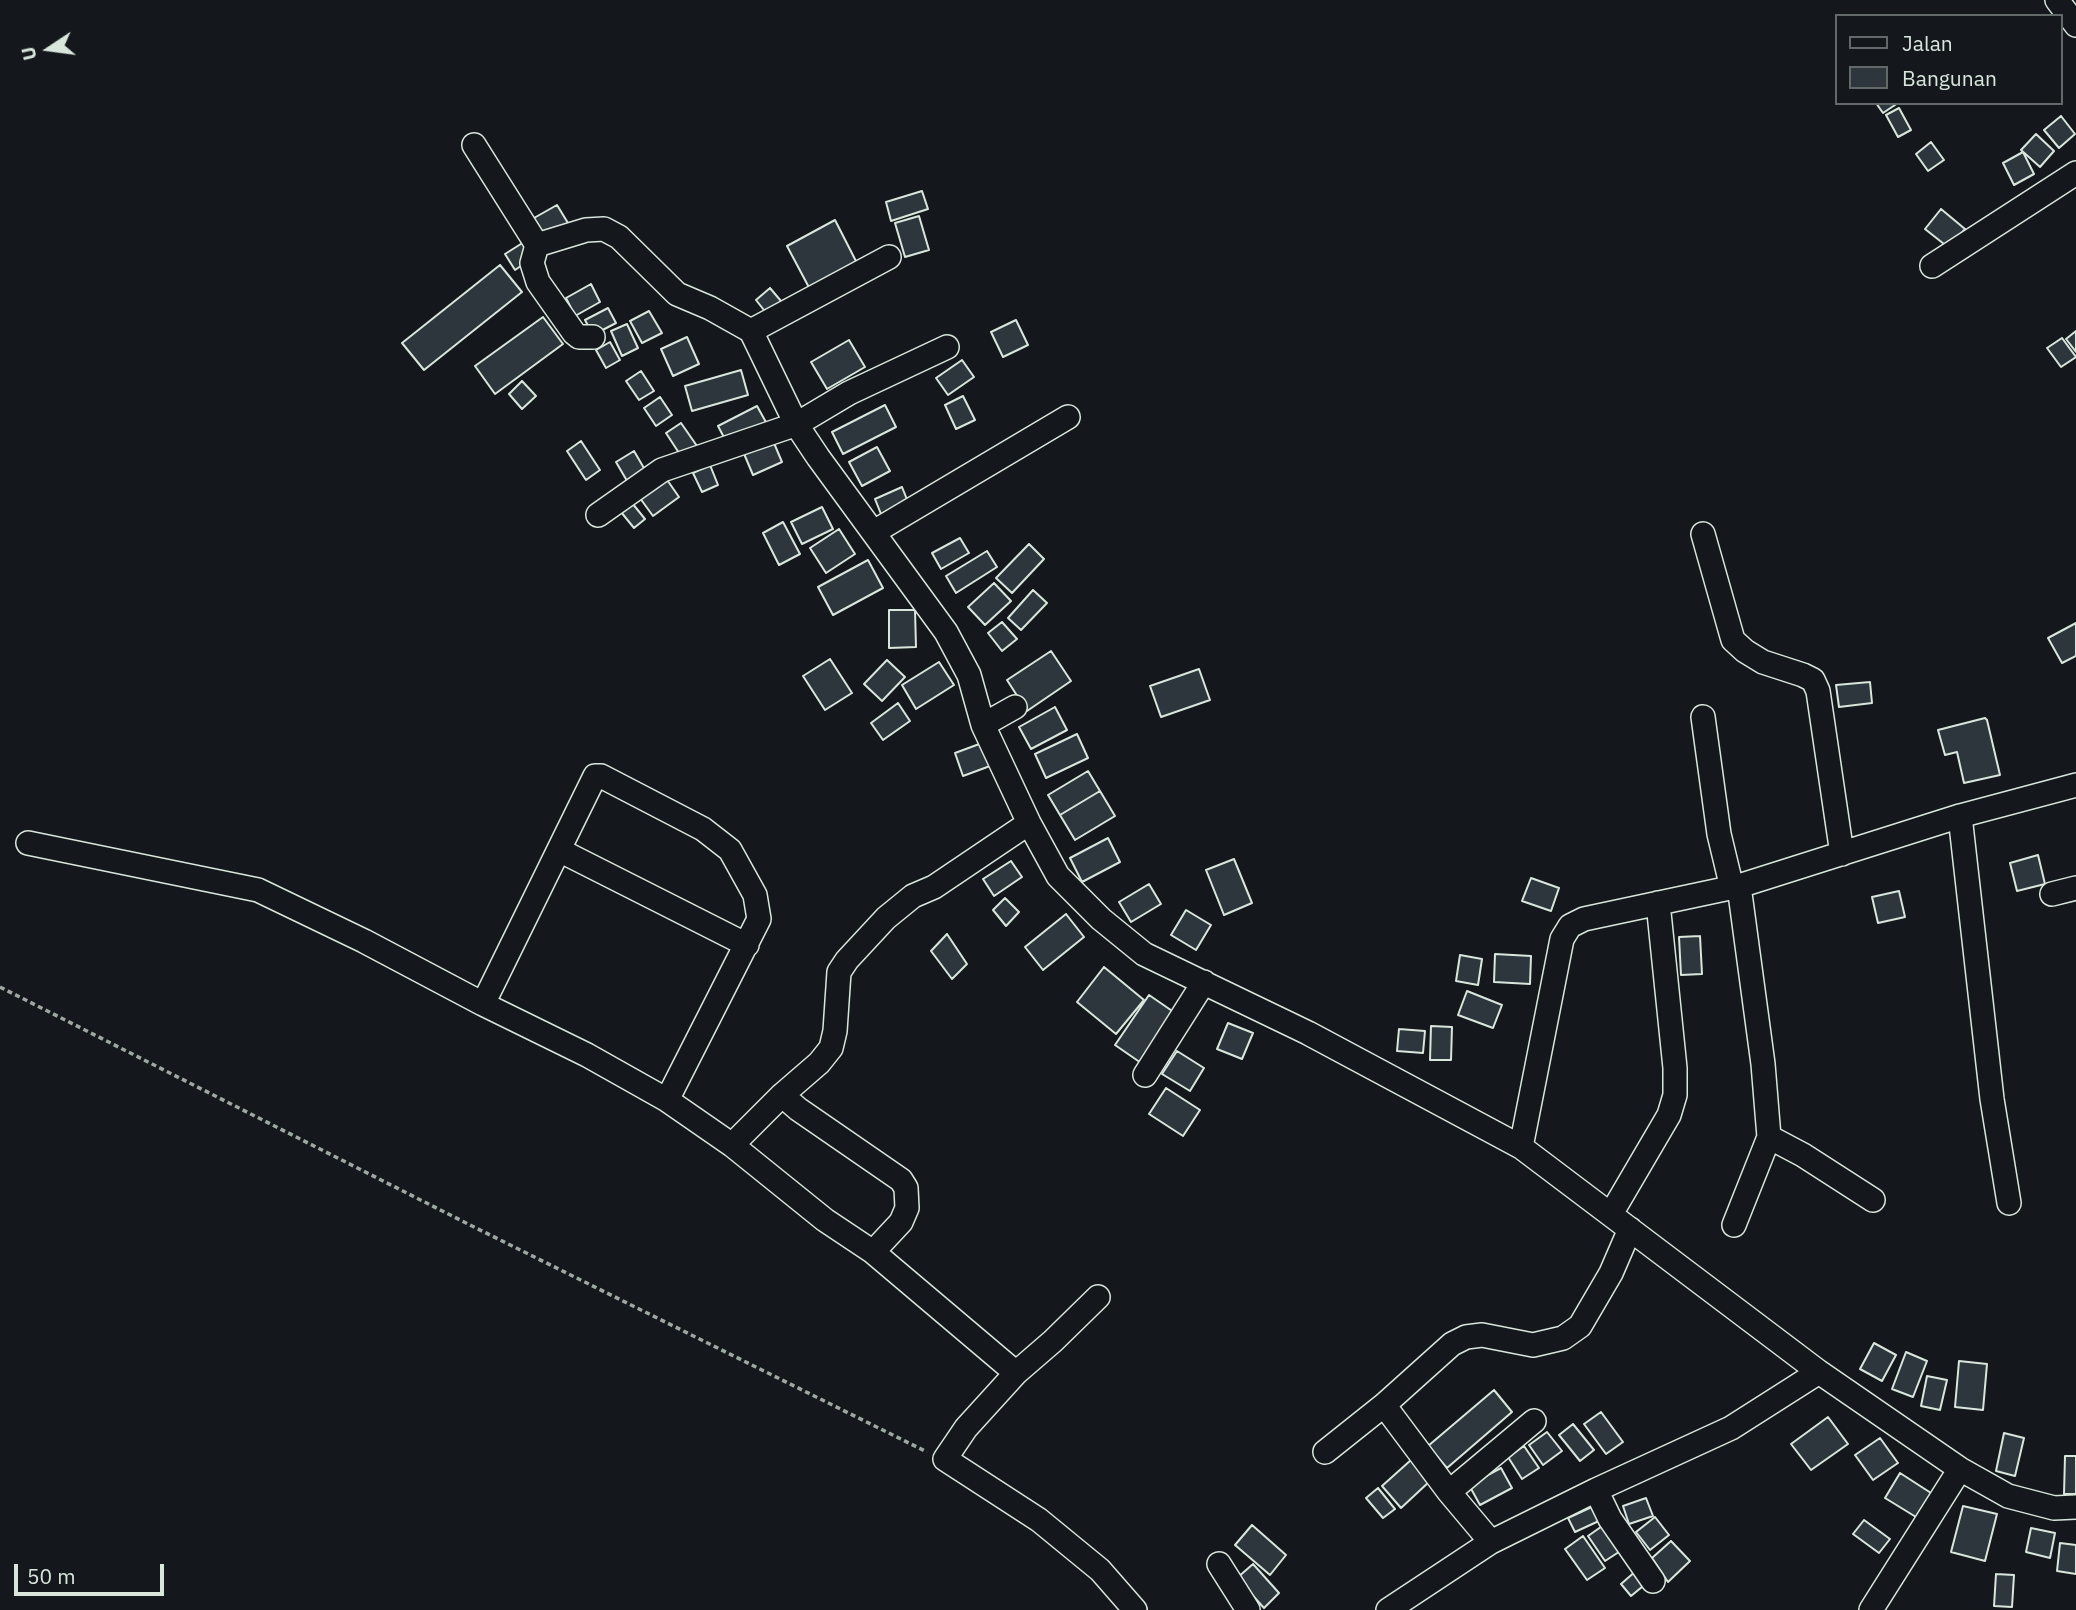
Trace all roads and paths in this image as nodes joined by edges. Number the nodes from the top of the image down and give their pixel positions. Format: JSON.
{"nodes":[{"id":1,"x":2057,"y":0,"type":"edge"},
{"id":2,"x":2076,"y":25,"type":"edge"},
{"id":3,"x":474,"y":145,"type":"dead end"},
{"id":4,"x":2076,"y":173,"type":"edge"},
{"id":5,"x":537,"y":245,"type":"junction"},
{"id":6,"x":888,"y":257,"type":"dead end"},
{"id":7,"x":1932,"y":266,"type":"dead end"},
{"id":8,"x":751,"y":331,"type":"junction"},
{"id":9,"x":593,"y":337,"type":"dead end"},
{"id":10,"x":947,"y":347,"type":"dead end"},
{"id":11,"x":1068,"y":417,"type":"dead end"},
{"id":12,"x":796,"y":424,"type":"junction"},
{"id":13,"x":598,"y":515,"type":"dead end"},
{"id":14,"x":874,"y":532,"type":"junction"},
{"id":15,"x":1703,"y":534,"type":"dead end"},
{"id":16,"x":1015,"y":707,"type":"dead end"},
{"id":17,"x":1703,"y":717,"type":"dead end"},
{"id":18,"x":983,"y":725,"type":"junction"},
{"id":19,"x":2076,"y":785,"type":"edge"},
{"id":20,"x":1960,"y":816,"type":"junction"},
{"id":21,"x":1029,"y":823,"type":"junction"},
{"id":22,"x":28,"y":843,"type":"dead end"},
{"id":23,"x":559,"y":850,"type":"junction"},
{"id":24,"x":1842,"y":855,"type":"junction"},
{"id":25,"x":1736,"y":887,"type":"junction"},
{"id":26,"x":2076,"y":888,"type":"edge"},
{"id":27,"x":2052,"y":894,"type":"dead end"},
{"id":28,"x":1658,"y":903,"type":"junction"},
{"id":29,"x":747,"y":945,"type":"junction"},
{"id":30,"x":1204,"y":982,"type":"junction"},
{"id":31,"x":0,"y":987,"type":"edge"},
{"id":32,"x":483,"y":1004,"type":"junction"},
{"id":33,"x":1145,"y":1075,"type":"dead end"},
{"id":34,"x":782,"y":1095,"type":"junction"},
{"id":35,"x":667,"y":1100,"type":"junction"},
{"id":36,"x":1769,"y":1137,"type":"junction"},
{"id":37,"x":732,"y":1144,"type":"junction"},
{"id":38,"x":1521,"y":1147,"type":"junction"},
{"id":39,"x":1873,"y":1200,"type":"dead end"},
{"id":40,"x":2009,"y":1203,"type":"dead end"},
{"id":41,"x":1611,"y":1214,"type":"junction"},
{"id":42,"x":1734,"y":1225,"type":"dead end"},
{"id":43,"x":1630,"y":1229,"type":"junction"},
{"id":44,"x":873,"y":1252,"type":"junction"},
{"id":45,"x":1098,"y":1297,"type":"dead end"},
{"id":46,"x":1819,"y":1372,"type":"junction"},
{"id":47,"x":1016,"y":1373,"type":"junction"},
{"id":48,"x":1384,"y":1405,"type":"junction"},
{"id":49,"x":1534,"y":1421,"type":"dead end"},
{"id":50,"x":1325,"y":1452,"type":"dead end"},
{"id":51,"x":945,"y":1459,"type":"junction"},
{"id":52,"x":1960,"y":1469,"type":"junction"},
{"id":53,"x":1596,"y":1490,"type":"junction"},
{"id":54,"x":1449,"y":1492,"type":"junction"},
{"id":55,"x":2076,"y":1507,"type":"edge"},
{"id":56,"x":1491,"y":1542,"type":"junction"},
{"id":57,"x":1219,"y":1564,"type":"dead end"},
{"id":58,"x":1653,"y":1581,"type":"dead end"},
{"id":59,"x":1135,"y":1610,"type":"edge"},
{"id":60,"x":1248,"y":1610,"type":"edge"},
{"id":61,"x":1388,"y":1610,"type":"edge"},
{"id":62,"x":1871,"y":1610,"type":"edge"}],
"edges":[{"from":1,"to":2,"type":"street"},
{"from":3,"to":5,"type":"street"},
{"from":4,"to":7,"type":"street"},
{"from":5,"to":8,"type":"street"},
{"from":5,"to":9,"type":"street"},
{"from":6,"to":8,"type":"street"},
{"from":8,"to":12,"type":"street"},
{"from":10,"to":12,"type":"street"},
{"from":11,"to":14,"type":"street"},
{"from":12,"to":13,"type":"street"},
{"from":12,"to":14,"type":"street"},
{"from":14,"to":18,"type":"street"},
{"from":15,"to":24,"type":"street"},
{"from":16,"to":18,"type":"street"},
{"from":17,"to":25,"type":"street"},
{"from":18,"to":21,"type":"street"},
{"from":19,"to":20,"type":"street"},
{"from":20,"to":24,"type":"street"},
{"from":20,"to":40,"type":"street"},
{"from":21,"to":30,"type":"street"},
{"from":21,"to":34,"type":"street"},
{"from":22,"to":32,"type":"street"},
{"from":23,"to":29,"type":"street"},
{"from":23,"to":29,"type":"street"},
{"from":23,"to":32,"type":"street"},
{"from":24,"to":25,"type":"street"},
{"from":25,"to":28,"type":"street"},
{"from":25,"to":36,"type":"street"},
{"from":26,"to":27,"type":"street"},
{"from":28,"to":38,"type":"street"},
{"from":28,"to":41,"type":"street"},
{"from":29,"to":35,"type":"street"},
{"from":30,"to":33,"type":"street"},
{"from":30,"to":38,"type":"street"},
{"from":31,"to":51,"type":"path"},
{"from":32,"to":35,"type":"street"},
{"from":34,"to":37,"type":"street"},
{"from":34,"to":44,"type":"street"},
{"from":35,"to":37,"type":"street"},
{"from":36,"to":39,"type":"street"},
{"from":36,"to":42,"type":"street"},
{"from":37,"to":44,"type":"street"},
{"from":38,"to":41,"type":"street"},
{"from":41,"to":43,"type":"street"},
{"from":43,"to":46,"type":"street"},
{"from":43,"to":48,"type":"street"},
{"from":44,"to":47,"type":"street"},
{"from":45,"to":47,"type":"street"},
{"from":46,"to":52,"type":"street"},
{"from":46,"to":53,"type":"street"},
{"from":47,"to":51,"type":"street"},
{"from":48,"to":50,"type":"street"},
{"from":48,"to":54,"type":"street"},
{"from":49,"to":54,"type":"street"},
{"from":51,"to":59,"type":"street"},
{"from":52,"to":55,"type":"street"},
{"from":52,"to":62,"type":"street"},
{"from":53,"to":56,"type":"street"},
{"from":53,"to":58,"type":"street"},
{"from":54,"to":56,"type":"street"},
{"from":56,"to":61,"type":"street"},
{"from":57,"to":60,"type":"street"}]}
